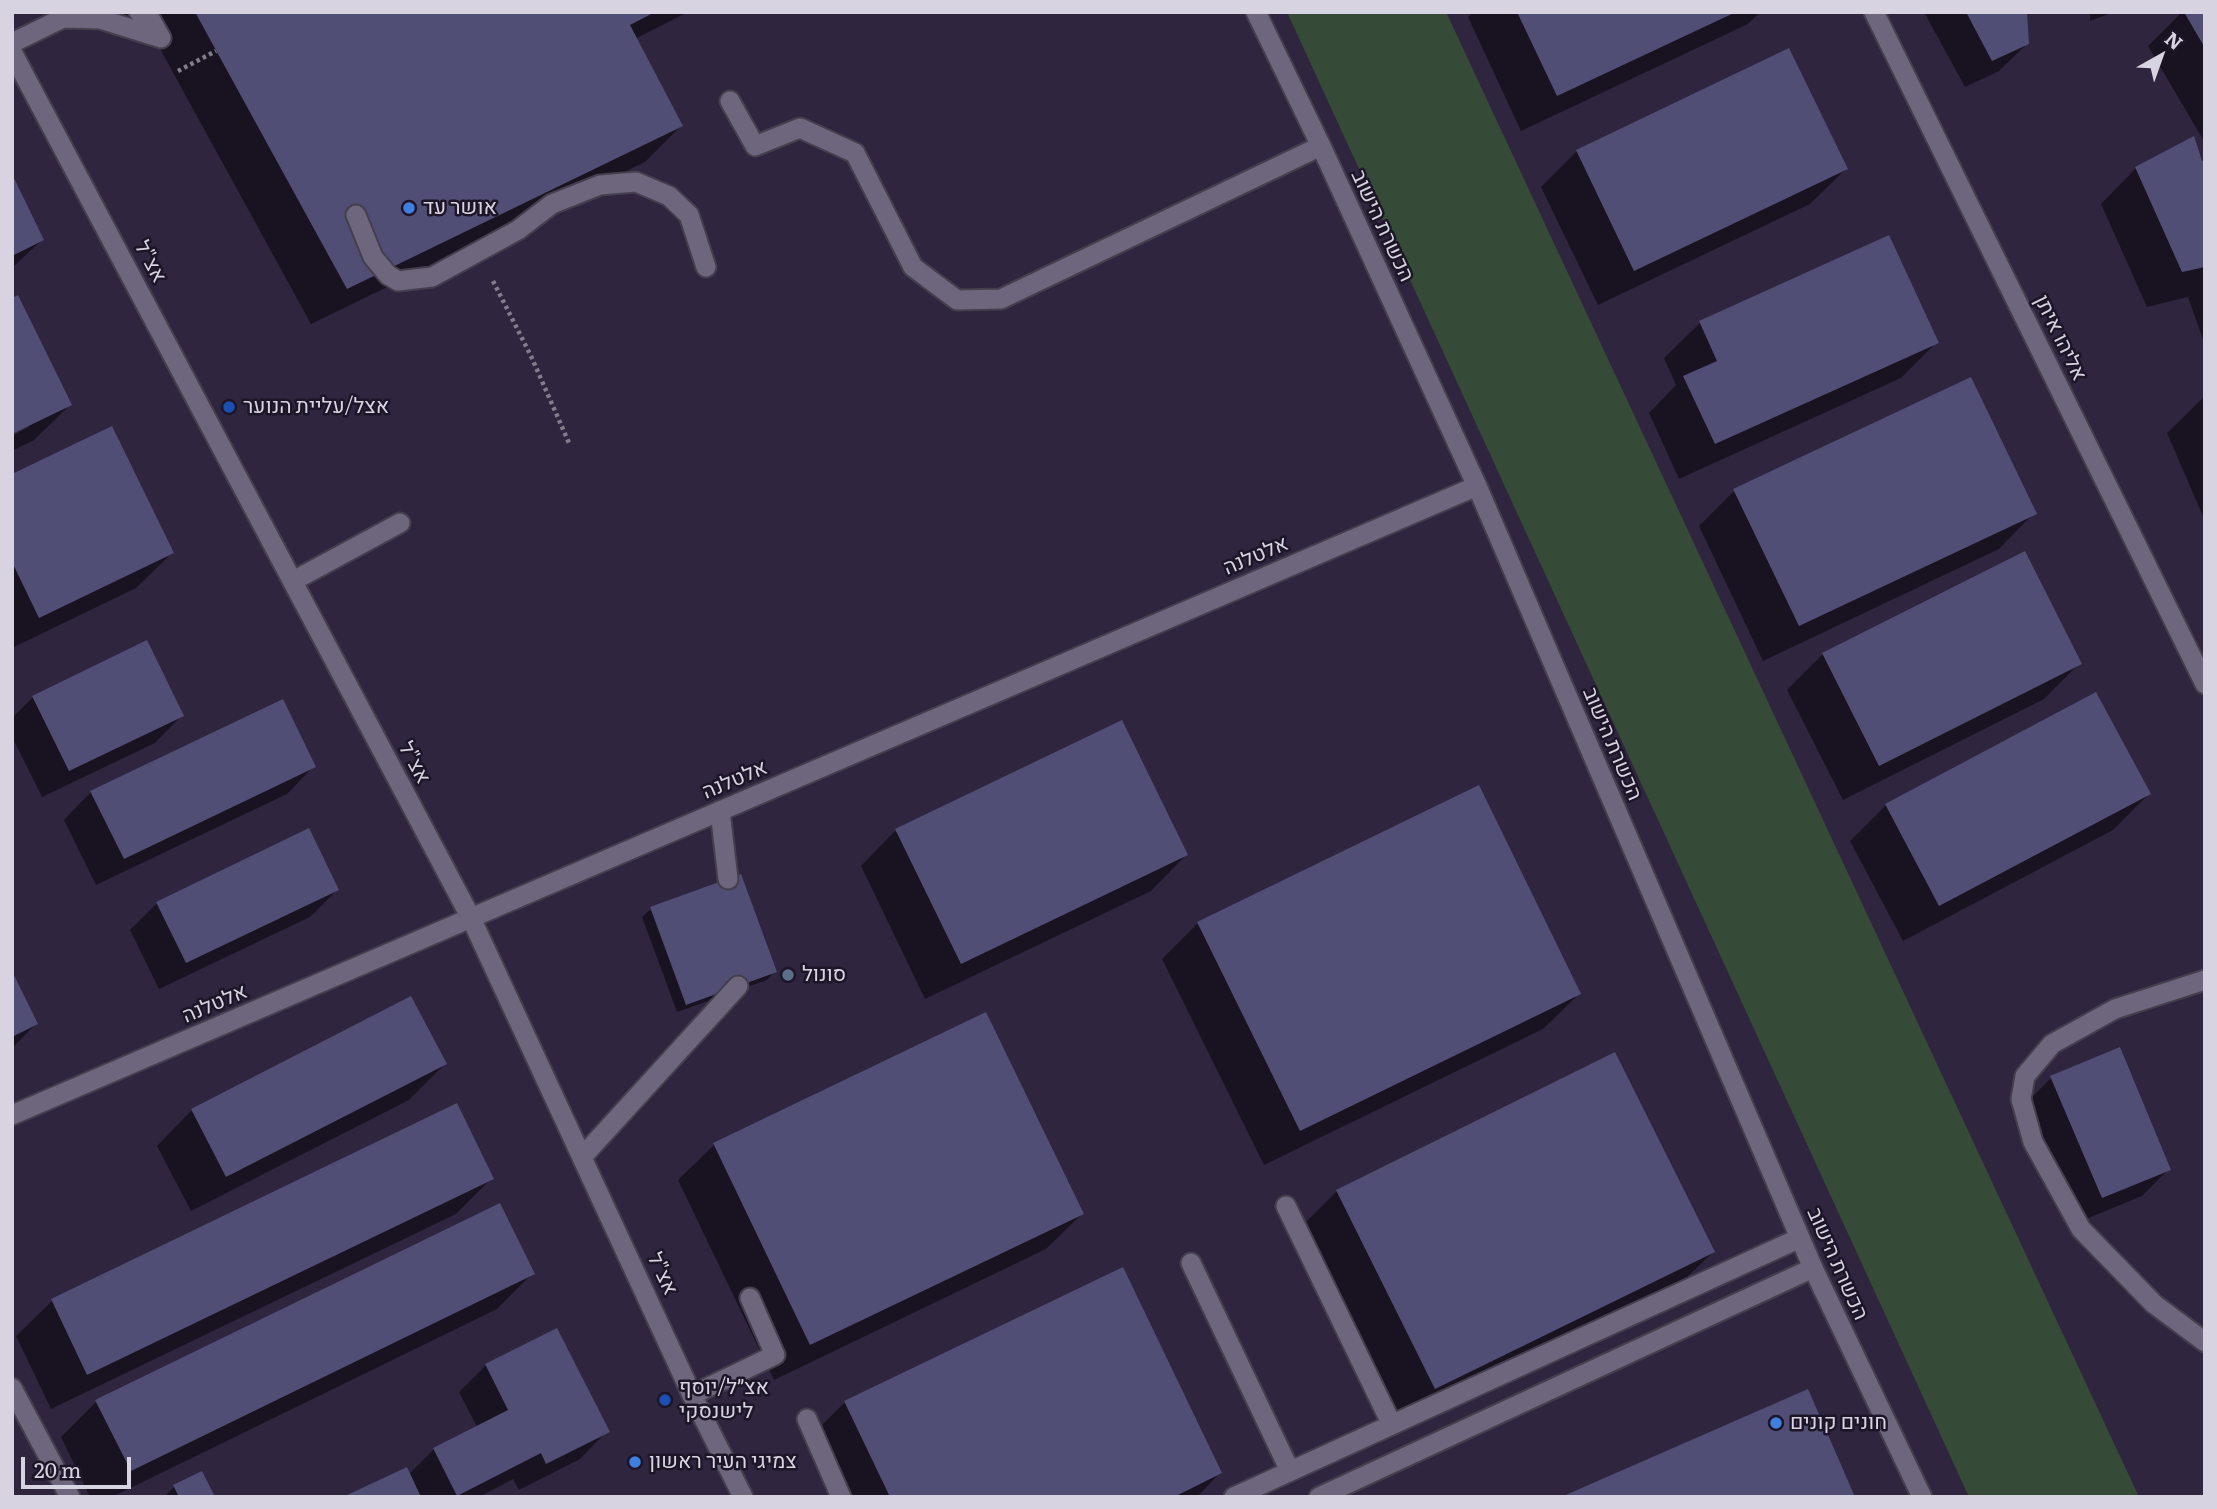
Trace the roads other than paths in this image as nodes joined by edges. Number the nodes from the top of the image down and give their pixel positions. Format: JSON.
{"nodes":[{"id":1,"x":139,"y":12,"type":"edge"},
{"id":2,"x":1256,"y":12,"type":"edge"},
{"id":3,"x":1874,"y":12,"type":"edge"},
{"id":4,"x":12,"y":43,"type":"edge"},
{"id":5,"x":16,"y":58,"type":"edge"},
{"id":6,"x":730,"y":102,"type":"dead end"},
{"id":7,"x":1321,"y":146,"type":"junction"},
{"id":8,"x":356,"y":215,"type":"dead end"},
{"id":9,"x":706,"y":267,"type":"dead end"},
{"id":10,"x":1477,"y":486,"type":"junction"},
{"id":11,"x":400,"y":523,"type":"dead end"},
{"id":12,"x":293,"y":581,"type":"junction"},
{"id":13,"x":2205,"y":684,"type":"edge"},
{"id":14,"x":720,"y":811,"type":"junction"},
{"id":15,"x":727,"y":879,"type":"dead end"},
{"id":16,"x":471,"y":918,"type":"junction"},
{"id":17,"x":2205,"y":980,"type":"edge"},
{"id":18,"x":738,"y":986,"type":"dead end"},
{"id":19,"x":12,"y":1115,"type":"edge"},
{"id":20,"x":583,"y":1156,"type":"junction"},
{"id":21,"x":1286,"y":1206,"type":"dead end"},
{"id":22,"x":1800,"y":1238,"type":"junction"},
{"id":23,"x":1191,"y":1262,"type":"dead end"},
{"id":24,"x":1813,"y":1268,"type":"junction"},
{"id":25,"x":750,"y":1298,"type":"dead end"},
{"id":26,"x":2205,"y":1342,"type":"edge"},
{"id":27,"x":12,"y":1388,"type":"edge"},
{"id":28,"x":692,"y":1395,"type":"junction"},
{"id":29,"x":807,"y":1419,"type":"dead end"},
{"id":30,"x":1392,"y":1425,"type":"junction"},
{"id":31,"x":1290,"y":1471,"type":"junction"},
{"id":32,"x":70,"y":1497,"type":"edge"},
{"id":33,"x":743,"y":1497,"type":"edge"},
{"id":34,"x":841,"y":1497,"type":"edge"},
{"id":35,"x":1234,"y":1497,"type":"edge"},
{"id":36,"x":1319,"y":1497,"type":"edge"},
{"id":37,"x":1922,"y":1497,"type":"edge"}],
"edges":[{"from":1,"to":4,"type":"street"},
{"from":2,"to":7,"type":"street","name":"הכשרת הישוב"},
{"from":3,"to":13,"type":"street","name":"אליהו איתן"},
{"from":4,"to":5,"type":"street","name":"אצ\"ל"},
{"from":5,"to":12,"type":"street","name":"אצ\"ל"},
{"from":6,"to":7,"type":"street"},
{"from":7,"to":10,"type":"street","name":"הכשרת הישוב"},
{"from":8,"to":9,"type":"street"},
{"from":10,"to":14,"type":"street","name":"אלטלנה"},
{"from":10,"to":22,"type":"street","name":"הכשרת הישוב"},
{"from":11,"to":12,"type":"street"},
{"from":12,"to":16,"type":"street","name":"אצ\"ל"},
{"from":14,"to":15,"type":"street"},
{"from":14,"to":16,"type":"street","name":"אלטלנה"},
{"from":16,"to":19,"type":"street","name":"אלטלנה"},
{"from":16,"to":20,"type":"street","name":"אצ\"ל"},
{"from":17,"to":26,"type":"street"},
{"from":18,"to":20,"type":"street"},
{"from":20,"to":28,"type":"street","name":"אצ\"ל"},
{"from":21,"to":30,"type":"street"},
{"from":22,"to":24,"type":"street","name":"הכשרת הישוב"},
{"from":22,"to":30,"type":"street"},
{"from":23,"to":31,"type":"street"},
{"from":24,"to":36,"type":"street"},
{"from":24,"to":37,"type":"street","name":"הכשרת הישוב"},
{"from":25,"to":28,"type":"street"},
{"from":27,"to":32,"type":"street"},
{"from":28,"to":33,"type":"street","name":"אצ\"ל"},
{"from":29,"to":34,"type":"street"},
{"from":30,"to":31,"type":"street"},
{"from":31,"to":35,"type":"street"}]}
